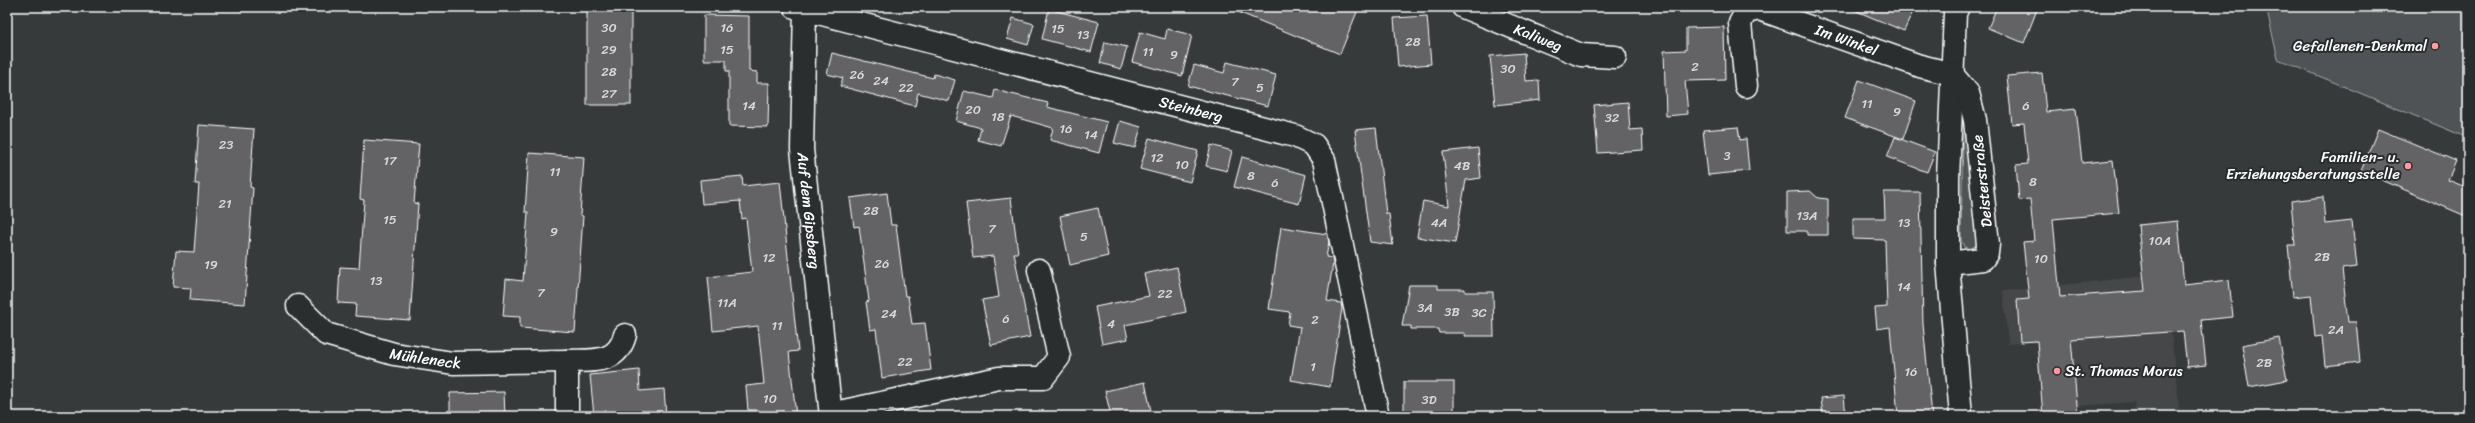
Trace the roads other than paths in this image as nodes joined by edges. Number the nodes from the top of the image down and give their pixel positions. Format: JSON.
{"nodes":[{"id":1,"x":1463,"y":7,"type":"edge"},
{"id":2,"x":1958,"y":7,"type":"edge"},
{"id":3,"x":802,"y":8,"type":"edge"},
{"id":4,"x":1616,"y":57,"type":"dead end"},
{"id":5,"x":1952,"y":74,"type":"junction"},
{"id":6,"x":1746,"y":86,"type":"dead end"},
{"id":7,"x":1948,"y":263,"type":"junction"},
{"id":8,"x":1039,"y":270,"type":"dead end"},
{"id":9,"x":298,"y":306,"type":"dead end"},
{"id":10,"x":625,"y":336,"type":"dead end"},
{"id":11,"x":567,"y":361,"type":"junction"},
{"id":12,"x":830,"y":415,"type":"edge"},
{"id":13,"x":567,"y":416,"type":"edge"},
{"id":14,"x":1378,"y":416,"type":"edge"},
{"id":15,"x":1961,"y":416,"type":"edge"}],
"edges":[{"from":1,"to":4,"type":"street","name":"Kaliweg"},
{"from":2,"to":5,"type":"street","name":"Deisterstraße"},
{"from":3,"to":12,"type":"street","name":"Auf dem Gipsberg"},
{"from":3,"to":14,"type":"street","name":"Steinberg"},
{"from":5,"to":6,"type":"street","name":"Im Winkel"},
{"from":5,"to":7,"type":"street","name":"Deisterstraße"},
{"from":5,"to":7,"type":"street","name":"Deisterstraße"},
{"from":7,"to":15,"type":"street","name":"Deisterstraße"},
{"from":8,"to":12,"type":"street","name":"Auf dem Gipsberg"},
{"from":9,"to":11,"type":"street","name":"Mühleneck"},
{"from":10,"to":11,"type":"street","name":"Mühleneck"},
{"from":11,"to":13,"type":"street"}]}
